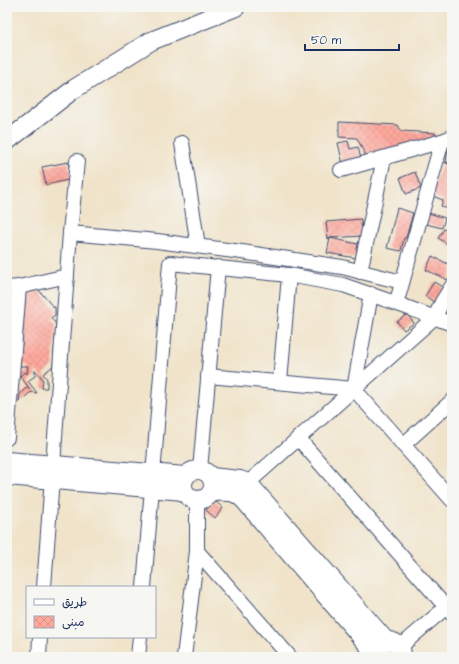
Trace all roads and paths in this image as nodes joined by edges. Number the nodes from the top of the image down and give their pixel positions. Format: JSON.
{"nodes":[{"id":1,"x":236,"y":7,"type":"edge"},
{"id":2,"x":447,"y":139,"type":"edge"},
{"id":3,"x":7,"y":141,"type":"edge"},
{"id":4,"x":182,"y":143,"type":"dead end"},
{"id":5,"x":384,"y":158,"type":"junction"},
{"id":6,"x":77,"y":161,"type":"dead end"},
{"id":7,"x":341,"y":170,"type":"dead end"},
{"id":8,"x":70,"y":233,"type":"junction"},
{"id":9,"x":198,"y":246,"type":"junction"},
{"id":10,"x":218,"y":267,"type":"junction"},
{"id":11,"x":360,"y":272,"type":"junction"},
{"id":12,"x":289,"y":275,"type":"junction"},
{"id":13,"x":67,"y":276,"type":"junction"},
{"id":14,"x":402,"y":282,"type":"junction"},
{"id":15,"x":452,"y":286,"type":"edge"},
{"id":16,"x":13,"y":287,"type":"edge"},
{"id":17,"x":371,"y":294,"type":"junction"},
{"id":18,"x":395,"y":303,"type":"junction"},
{"id":19,"x":434,"y":317,"type":"junction"},
{"id":20,"x":452,"y":324,"type":"edge"},
{"id":21,"x":208,"y":376,"type":"junction"},
{"id":22,"x":280,"y":382,"type":"junction"},
{"id":23,"x":354,"y":389,"type":"junction"},
{"id":24,"x":9,"y":391,"type":"edge"},
{"id":25,"x":452,"y":402,"type":"edge"},
{"id":26,"x":7,"y":438,"type":"edge"},
{"id":27,"x":298,"y":438,"type":"junction"},
{"id":28,"x":403,"y":445,"type":"junction"},
{"id":29,"x":7,"y":462,"type":"edge"},
{"id":30,"x":52,"y":473,"type":"junction"},
{"id":31,"x":7,"y":476,"type":"edge"},
{"id":32,"x":152,"y":481,"type":"junction"},
{"id":33,"x":198,"y":484,"type":"junction"},
{"id":34,"x":243,"y":488,"type":"junction"},
{"id":35,"x":452,"y":500,"type":"edge"},
{"id":36,"x":196,"y":551,"type":"junction"},
{"id":37,"x":44,"y":586,"type":"edge"},
{"id":38,"x":144,"y":586,"type":"edge"},
{"id":39,"x":450,"y":608,"type":"edge"},
{"id":40,"x":40,"y":638,"type":"edge"},
{"id":41,"x":140,"y":638,"type":"edge"},
{"id":42,"x":388,"y":651,"type":"edge"},
{"id":43,"x":187,"y":655,"type":"edge"},
{"id":44,"x":38,"y":657,"type":"edge"},
{"id":45,"x":138,"y":657,"type":"edge"},
{"id":46,"x":290,"y":657,"type":"edge"}],
"edges":[{"from":1,"to":3,"type":"street"},
{"from":2,"to":5,"type":"street"},
{"from":2,"to":14,"type":"street"},
{"from":4,"to":9,"type":"street"},
{"from":5,"to":7,"type":"street"},
{"from":5,"to":11,"type":"street"},
{"from":6,"to":8,"type":"street"},
{"from":8,"to":9,"type":"street"},
{"from":8,"to":13,"type":"street"},
{"from":9,"to":11,"type":"street"},
{"from":10,"to":12,"type":"street"},
{"from":10,"to":21,"type":"street"},
{"from":10,"to":32,"type":"street"},
{"from":11,"to":14,"type":"street"},
{"from":12,"to":17,"type":"street"},
{"from":12,"to":22,"type":"street"},
{"from":13,"to":16,"type":"street"},
{"from":13,"to":30,"type":"street"},
{"from":14,"to":18,"type":"street"},
{"from":15,"to":19,"type":"street"},
{"from":16,"to":24,"type":"street"},
{"from":17,"to":18,"type":"street"},
{"from":17,"to":23,"type":"street"},
{"from":18,"to":19,"type":"street"},
{"from":19,"to":20,"type":"street"},
{"from":19,"to":23,"type":"street"},
{"from":21,"to":22,"type":"street"},
{"from":21,"to":33,"type":"street"},
{"from":22,"to":23,"type":"street"},
{"from":23,"to":27,"type":"street"},
{"from":23,"to":28,"type":"street"},
{"from":24,"to":26,"type":"street"},
{"from":25,"to":28,"type":"street"},
{"from":27,"to":34,"type":"street"},
{"from":27,"to":39,"type":"street"},
{"from":28,"to":35,"type":"street"},
{"from":29,"to":30,"type":"street"},
{"from":30,"to":31,"type":"street"},
{"from":30,"to":32,"type":"street"},
{"from":30,"to":37,"type":"street"},
{"from":32,"to":33,"type":"street"},
{"from":32,"to":38,"type":"street"},
{"from":33,"to":34,"type":"street"},
{"from":33,"to":36,"type":"street"},
{"from":34,"to":42,"type":"street"},
{"from":36,"to":43,"type":"street"},
{"from":36,"to":46,"type":"street"},
{"from":39,"to":42,"type":"street"},
{"from":40,"to":44,"type":"street"},
{"from":41,"to":45,"type":"street"}]}
